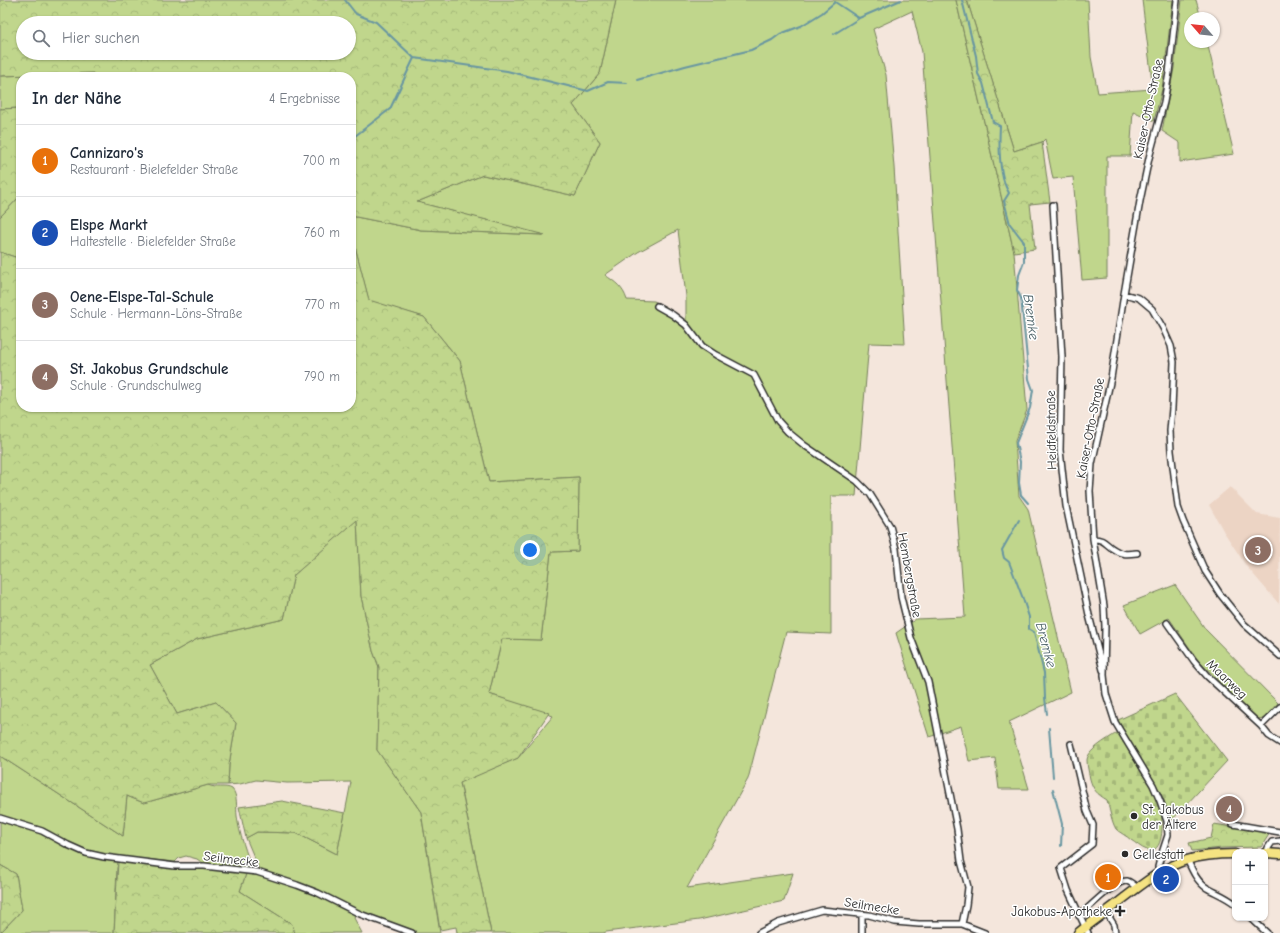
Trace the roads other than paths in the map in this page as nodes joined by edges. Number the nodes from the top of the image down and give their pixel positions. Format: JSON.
{"nodes":[{"id":1,"x":1177,"y":0,"type":"edge"},
{"id":2,"x":1053,"y":205,"type":"dead end"},
{"id":3,"x":1124,"y":294,"type":"junction"},
{"id":4,"x":657,"y":306,"type":"dead end"},
{"id":5,"x":1093,"y":539,"type":"junction"},
{"id":6,"x":1137,"y":553,"type":"dead end"},
{"id":7,"x":1167,"y":623,"type":"dead end"},
{"id":8,"x":1280,"y":656,"type":"edge"},
{"id":9,"x":1104,"y":675,"type":"junction"},
{"id":10,"x":1280,"y":707,"type":"edge"},
{"id":11,"x":1261,"y":726,"type":"junction"},
{"id":12,"x":1280,"y":743,"type":"edge"},
{"id":13,"x":1071,"y":744,"type":"dead end"},
{"id":14,"x":0,"y":818,"type":"edge"},
{"id":15,"x":1233,"y":824,"type":"dead end"},
{"id":16,"x":1280,"y":832,"type":"edge"},
{"id":17,"x":1280,"y":841,"type":"edge"},
{"id":18,"x":1268,"y":849,"type":"edge"},
{"id":19,"x":1232,"y":854,"type":"edge"},
{"id":20,"x":1268,"y":854,"type":"edge"},
{"id":21,"x":1280,"y":854,"type":"edge"},
{"id":22,"x":1187,"y":860,"type":"junction"},
{"id":23,"x":1160,"y":873,"type":"junction"},
{"id":24,"x":1137,"y":888,"type":"junction"},
{"id":25,"x":1232,"y":901,"type":"edge"},
{"id":26,"x":1106,"y":912,"type":"junction"},
{"id":27,"x":862,"y":915,"type":"junction"},
{"id":28,"x":1079,"y":916,"type":"junction"},
{"id":29,"x":1254,"y":921,"type":"edge"},
{"id":30,"x":962,"y":924,"type":"junction"},
{"id":31,"x":1087,"y":930,"type":"edge"},
{"id":32,"x":412,"y":933,"type":"edge"},
{"id":33,"x":759,"y":933,"type":"edge"},
{"id":34,"x":862,"y":933,"type":"edge"},
{"id":35,"x":985,"y":933,"type":"edge"},
{"id":36,"x":1078,"y":933,"type":"edge"},
{"id":37,"x":1115,"y":933,"type":"edge"},
{"id":38,"x":1267,"y":933,"type":"edge"}],
"edges":[{"from":1,"to":3,"type":"street","name":"Kaiser-Otto-Straße"},
{"from":2,"to":9,"type":"street","name":"Heidfeldstraße"},
{"from":3,"to":5,"type":"street","name":"Kaiser-Otto-Straße"},
{"from":3,"to":8,"type":"street"},
{"from":4,"to":30,"type":"street","name":"Hembergstraße"},
{"from":5,"to":6,"type":"street"},
{"from":5,"to":9,"type":"street","name":"Kaiser-Otto-Straße"},
{"from":7,"to":11,"type":"street","name":"Maarweg"},
{"from":9,"to":23,"type":"street","name":"Kaiser-Otto-Straße"},
{"from":10,"to":11,"type":"street"},
{"from":11,"to":12,"type":"street","name":"Maarweg"},
{"from":13,"to":28,"type":"street"},
{"from":14,"to":32,"type":"street","name":"Seilmecke"},
{"from":15,"to":16,"type":"street"},
{"from":17,"to":18,"type":"street"},
{"from":19,"to":22,"type":"main road"},
{"from":20,"to":21,"type":"main road"},
{"from":22,"to":23,"type":"main road"},
{"from":22,"to":25,"type":"street"},
{"from":23,"to":24,"type":"main road"},
{"from":24,"to":26,"type":"main road"},
{"from":24,"to":28,"type":"street"},
{"from":26,"to":31,"type":"main road"},
{"from":26,"to":37,"type":"street"},
{"from":27,"to":30,"type":"street","name":"Seilmecke"},
{"from":27,"to":33,"type":"street","name":"Seilmecke"},
{"from":27,"to":34,"type":"street"},
{"from":28,"to":31,"type":"street"},
{"from":29,"to":38,"type":"street"},
{"from":30,"to":35,"type":"street","name":"Seilmecke"},
{"from":31,"to":36,"type":"main road"}]}
